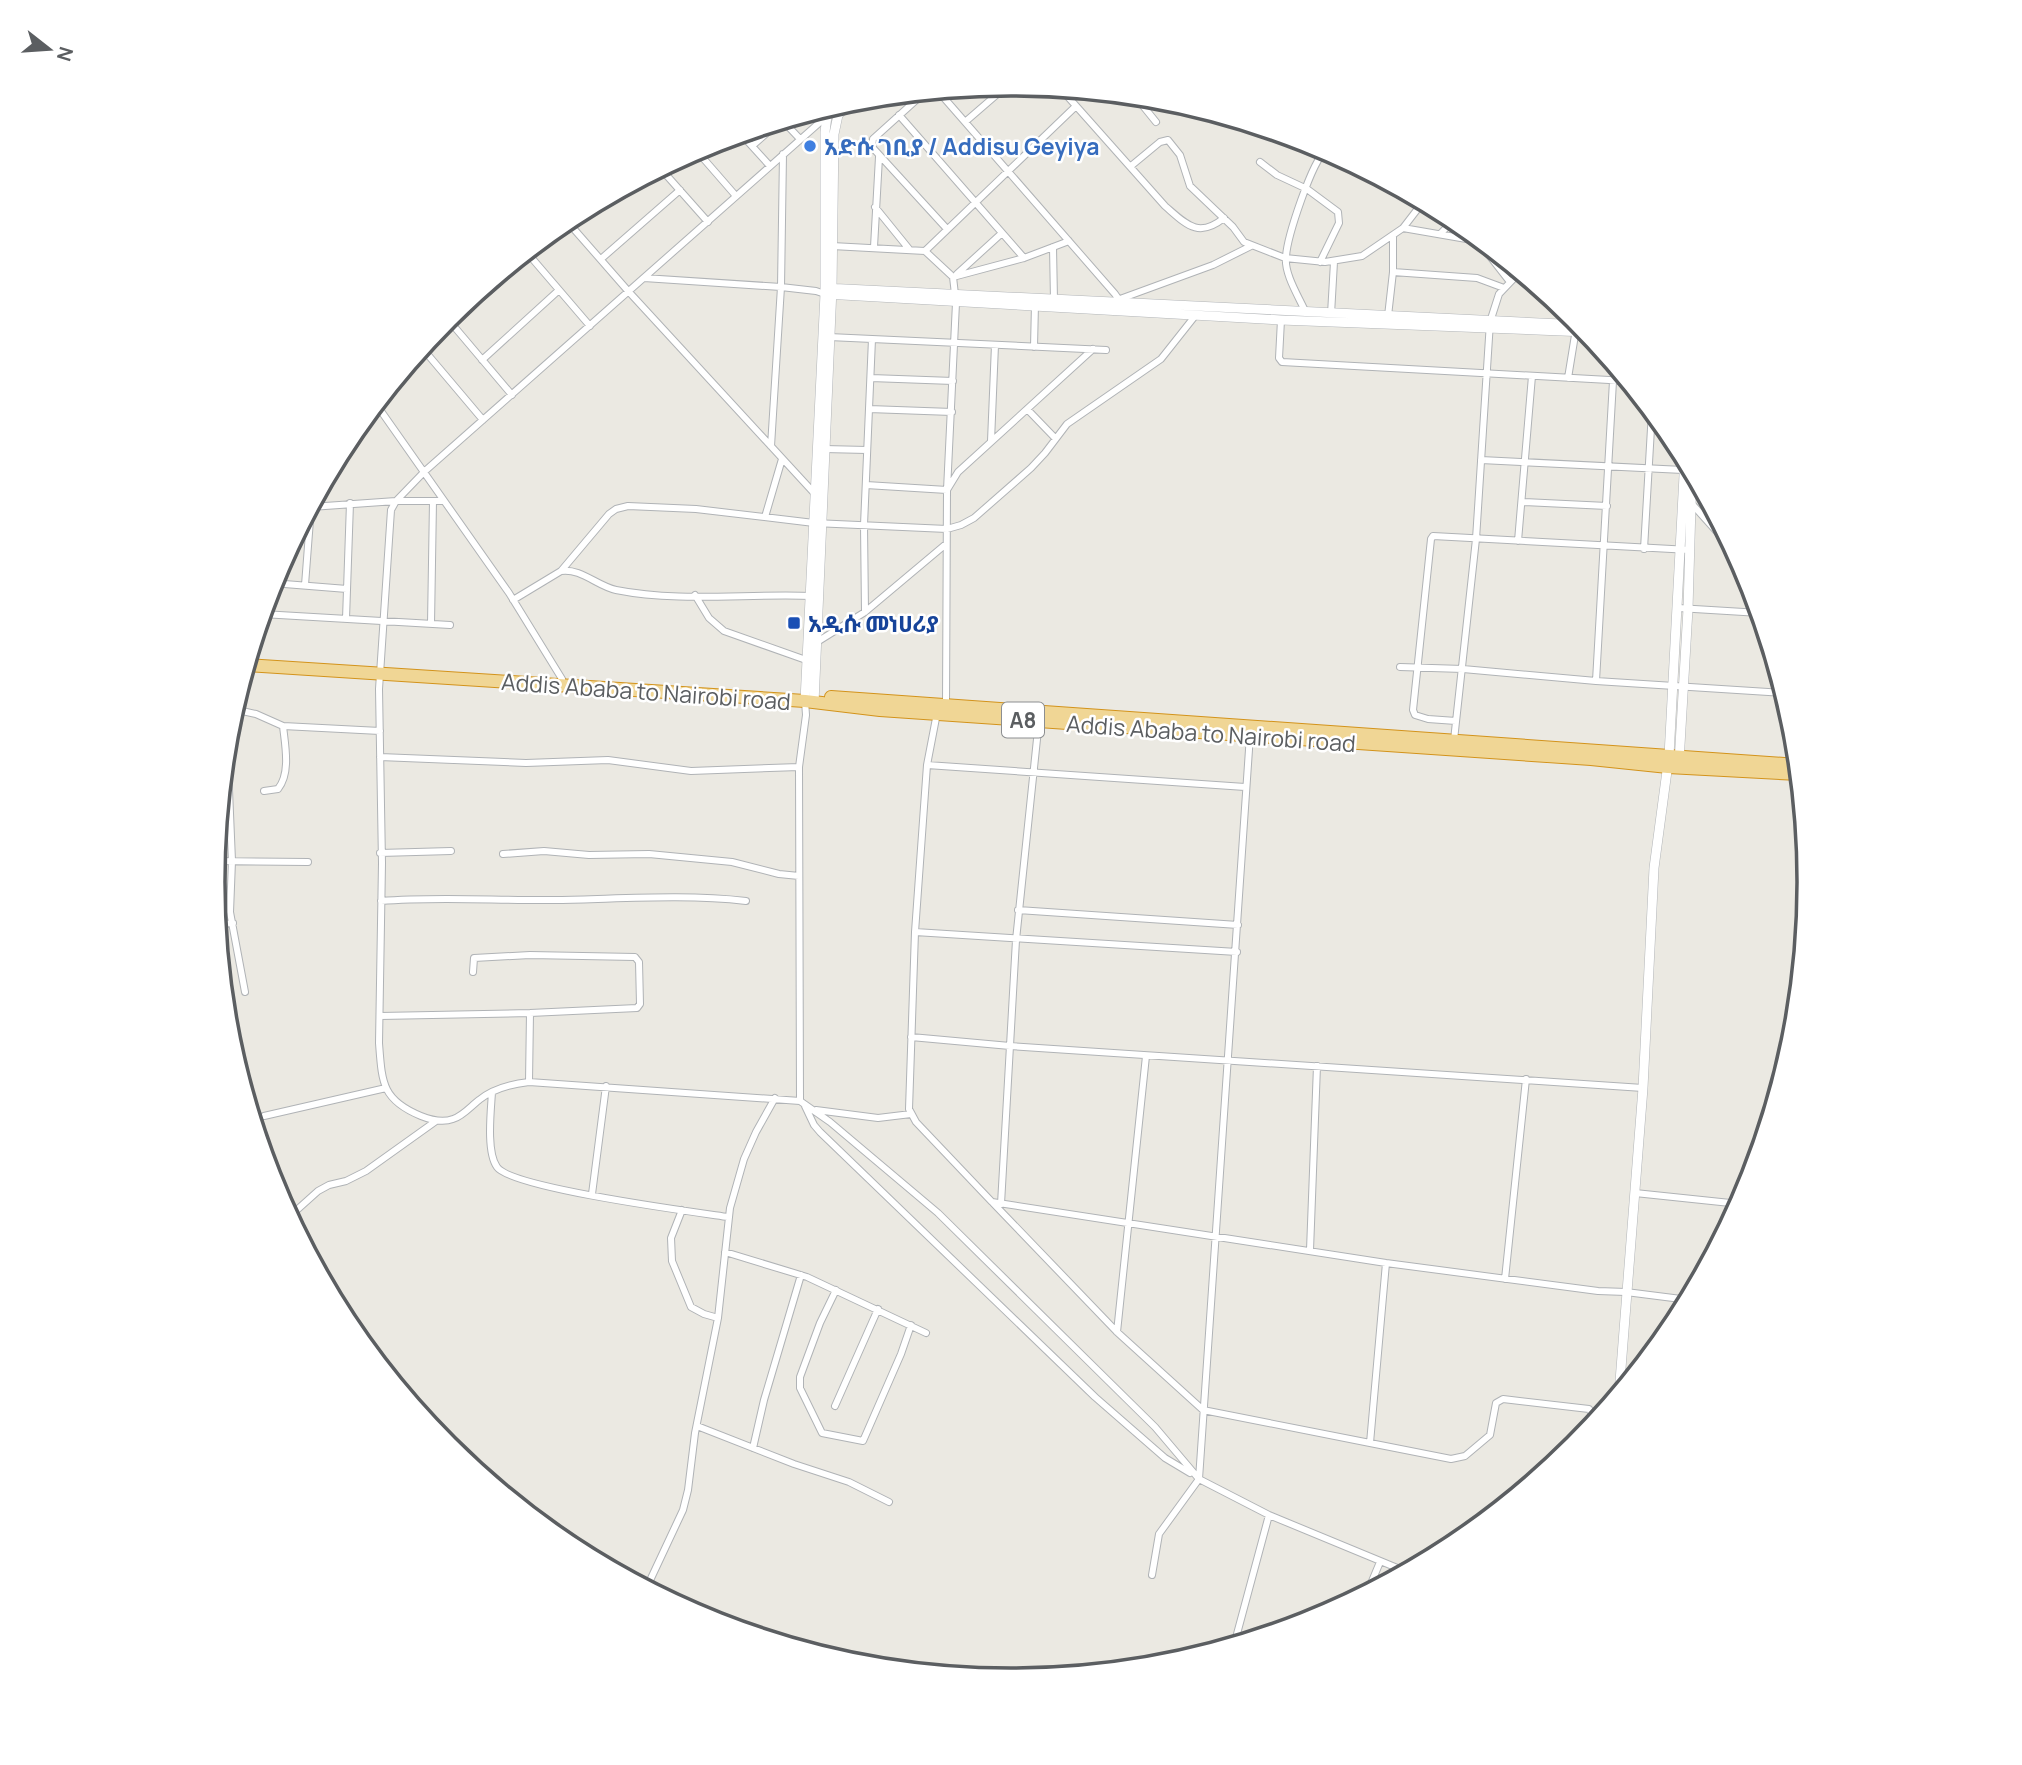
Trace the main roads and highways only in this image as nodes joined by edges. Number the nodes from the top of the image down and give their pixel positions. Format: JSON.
{"nodes":[{"id":1,"x":839,"y":116,"type":"edge"},
{"id":2,"x":824,"y":119,"type":"edge"},
{"id":3,"x":826,"y":291,"type":"junction"},
{"id":4,"x":1035,"y":303,"type":"junction"},
{"id":5,"x":1490,"y":326,"type":"junction"},
{"id":6,"x":1567,"y":327,"type":"edge"},
{"id":7,"x":820,"y":449,"type":"junction"},
{"id":8,"x":1686,"y":479,"type":"edge"},
{"id":9,"x":1689,"y":484,"type":"edge"},
{"id":10,"x":817,"y":523,"type":"junction"},
{"id":11,"x":1686,"y":550,"type":"junction"},
{"id":12,"x":814,"y":596,"type":"junction"},
{"id":13,"x":257,"y":660,"type":"edge"},
{"id":14,"x":256,"y":665,"type":"edge"},
{"id":15,"x":380,"y":671,"type":"junction"},
{"id":16,"x":810,"y":698,"type":"junction"},
{"id":17,"x":1039,"y":716,"type":"junction"},
{"id":18,"x":1251,"y":731,"type":"junction"},
{"id":19,"x":1674,"y":762,"type":"junction"},
{"id":20,"x":1788,"y":765,"type":"edge"},
{"id":21,"x":1790,"y":773,"type":"edge"},
{"id":22,"x":1620,"y":1379,"type":"edge"}],
"edges":[{"from":1,"to":3,"type":"main road"},
{"from":2,"to":3,"type":"main road"},
{"from":3,"to":4,"type":"main road"},
{"from":3,"to":7,"type":"main road"},
{"from":4,"to":5,"type":"main road"},
{"from":4,"to":5,"type":"main road"},
{"from":5,"to":6,"type":"main road"},
{"from":7,"to":10,"type":"main road"},
{"from":7,"to":10,"type":"main road"},
{"from":8,"to":11,"type":"main road"},
{"from":9,"to":11,"type":"main road"},
{"from":10,"to":12,"type":"main road"},
{"from":11,"to":19,"type":"main road"},
{"from":12,"to":16,"type":"main road"},
{"from":12,"to":16,"type":"main road"},
{"from":13,"to":15,"type":"highway","name":"Addis Ababa to Nairobi road","number":"A8"},
{"from":14,"to":15,"type":"highway","name":"Addis Ababa to Nairobi road","number":"A8"},
{"from":15,"to":16,"type":"highway","name":"Addis Ababa to Nairobi road","number":"A8"},
{"from":15,"to":16,"type":"highway","name":"Addis Ababa to Nairobi road","number":"A8"},
{"from":16,"to":17,"type":"highway","name":"Addis Ababa to Nairobi road","number":"A8"},
{"from":16,"to":17,"type":"highway","name":"Addis Ababa to Nairobi road","number":"A8"},
{"from":17,"to":18,"type":"highway","name":"Addis Ababa to Nairobi road","number":"A8"},
{"from":18,"to":19,"type":"highway","name":"Addis Ababa to Nairobi road","number":"A8"},
{"from":18,"to":19,"type":"highway","name":"Addis Ababa to Nairobi road","number":"A8"},
{"from":19,"to":20,"type":"highway","name":"Addis Ababa to Nairobi road","number":"A8"},
{"from":19,"to":21,"type":"highway","name":"Addis Ababa to Nairobi road","number":"A8"},
{"from":19,"to":22,"type":"main road"}]}
